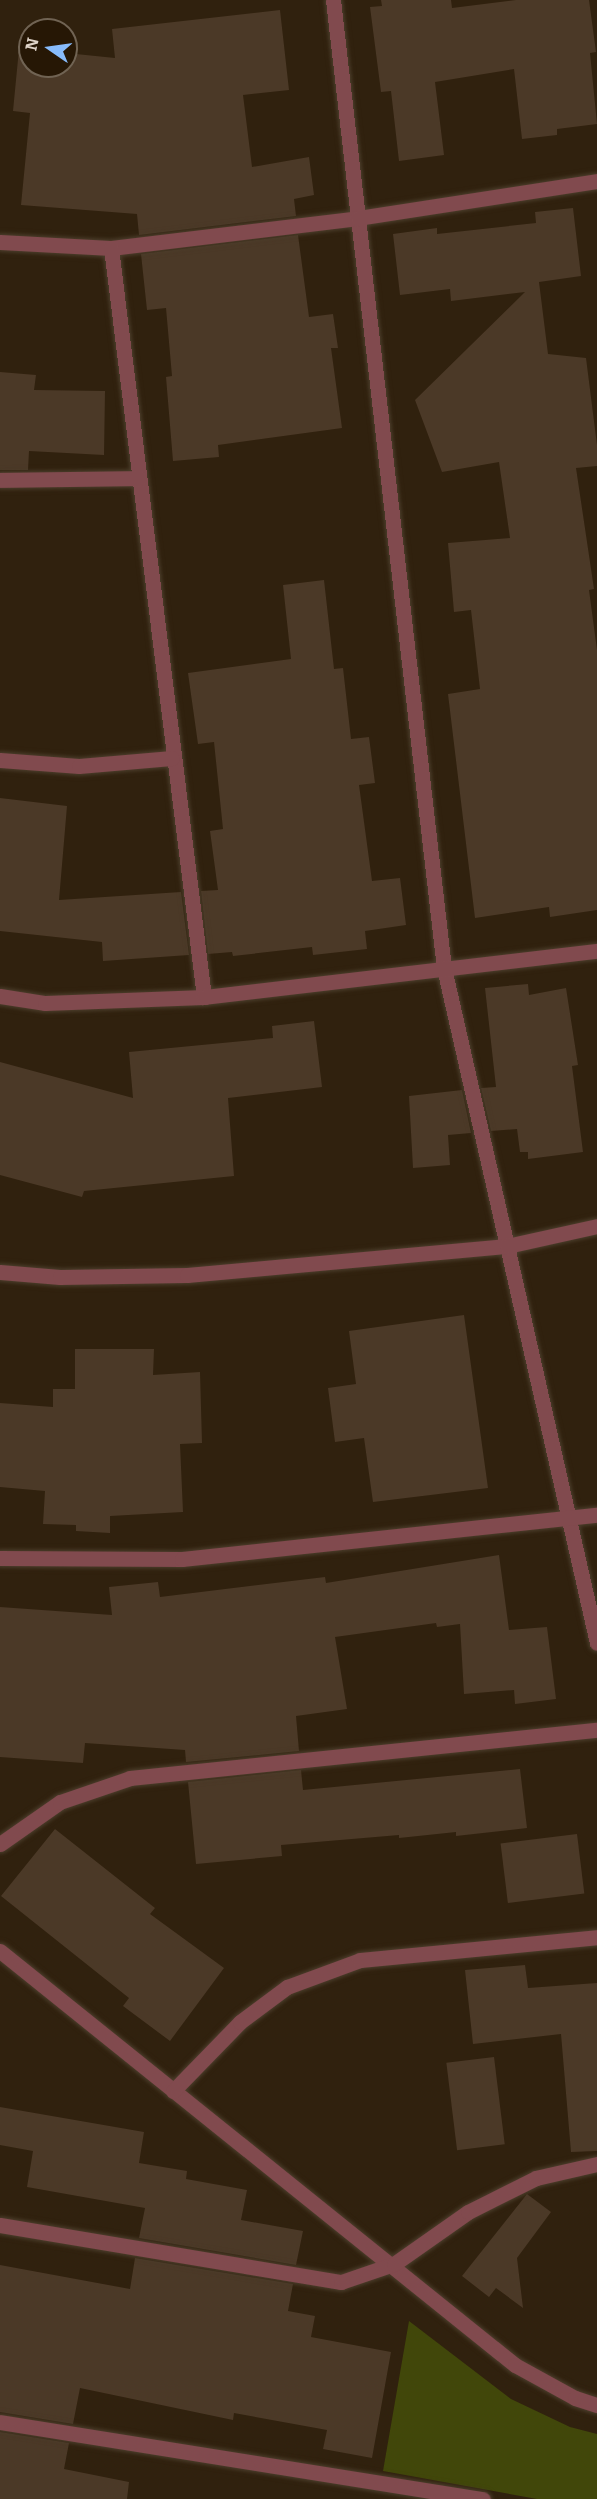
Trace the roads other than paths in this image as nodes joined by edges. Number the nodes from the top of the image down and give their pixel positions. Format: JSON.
{"nodes":[{"id":1,"x":333,"y":0,"type":"edge"},
{"id":2,"x":597,"y":181,"type":"edge"},
{"id":3,"x":358,"y":218,"type":"junction"},
{"id":4,"x":0,"y":242,"type":"edge"},
{"id":5,"x":111,"y":248,"type":"junction"},
{"id":6,"x":139,"y":478,"type":"junction"},
{"id":7,"x":0,"y":480,"type":"edge"},
{"id":8,"x":172,"y":758,"type":"junction"},
{"id":9,"x":0,"y":759,"type":"edge"},
{"id":10,"x":597,"y":951,"type":"edge"},
{"id":11,"x":444,"y":968,"type":"junction"},
{"id":12,"x":0,"y":996,"type":"edge"},
{"id":13,"x":204,"y":997,"type":"junction"},
{"id":14,"x":597,"y":1226,"type":"edge"},
{"id":15,"x":507,"y":1246,"type":"junction"},
{"id":16,"x":0,"y":1272,"type":"edge"},
{"id":17,"x":597,"y":1515,"type":"edge"},
{"id":18,"x":568,"y":1518,"type":"junction"},
{"id":19,"x":0,"y":1558,"type":"edge"},
{"id":20,"x":597,"y":1643,"type":"edge"},
{"id":21,"x":597,"y":1730,"type":"edge"},
{"id":22,"x":0,"y":1844,"type":"edge"},
{"id":23,"x":597,"y":1937,"type":"edge"},
{"id":24,"x":0,"y":1951,"type":"edge"},
{"id":25,"x":173,"y":2091,"type":"junction"},
{"id":26,"x":597,"y":2164,"type":"edge"},
{"id":27,"x":0,"y":2225,"type":"edge"},
{"id":28,"x":394,"y":2264,"type":"junction"},
{"id":29,"x":597,"y":2405,"type":"edge"},
{"id":30,"x":0,"y":2422,"type":"edge"},
{"id":31,"x":483,"y":2499,"type":"edge"}],
"edges":[{"from":1,"to":3,"type":"street"},
{"from":2,"to":3,"type":"street"},
{"from":3,"to":5,"type":"street"},
{"from":3,"to":11,"type":"street"},
{"from":4,"to":5,"type":"street"},
{"from":5,"to":6,"type":"street"},
{"from":6,"to":7,"type":"street"},
{"from":6,"to":8,"type":"street"},
{"from":8,"to":9,"type":"street"},
{"from":8,"to":13,"type":"street"},
{"from":10,"to":11,"type":"street"},
{"from":11,"to":13,"type":"street"},
{"from":11,"to":15,"type":"street"},
{"from":12,"to":13,"type":"street"},
{"from":14,"to":15,"type":"street"},
{"from":15,"to":16,"type":"street"},
{"from":15,"to":18,"type":"street"},
{"from":17,"to":18,"type":"street"},
{"from":18,"to":19,"type":"street"},
{"from":18,"to":20,"type":"street"},
{"from":21,"to":22,"type":"street"},
{"from":23,"to":25,"type":"street"},
{"from":24,"to":25,"type":"street"},
{"from":25,"to":28,"type":"street"},
{"from":26,"to":28,"type":"street"},
{"from":27,"to":28,"type":"street"},
{"from":28,"to":29,"type":"street"},
{"from":30,"to":31,"type":"street"}]}
